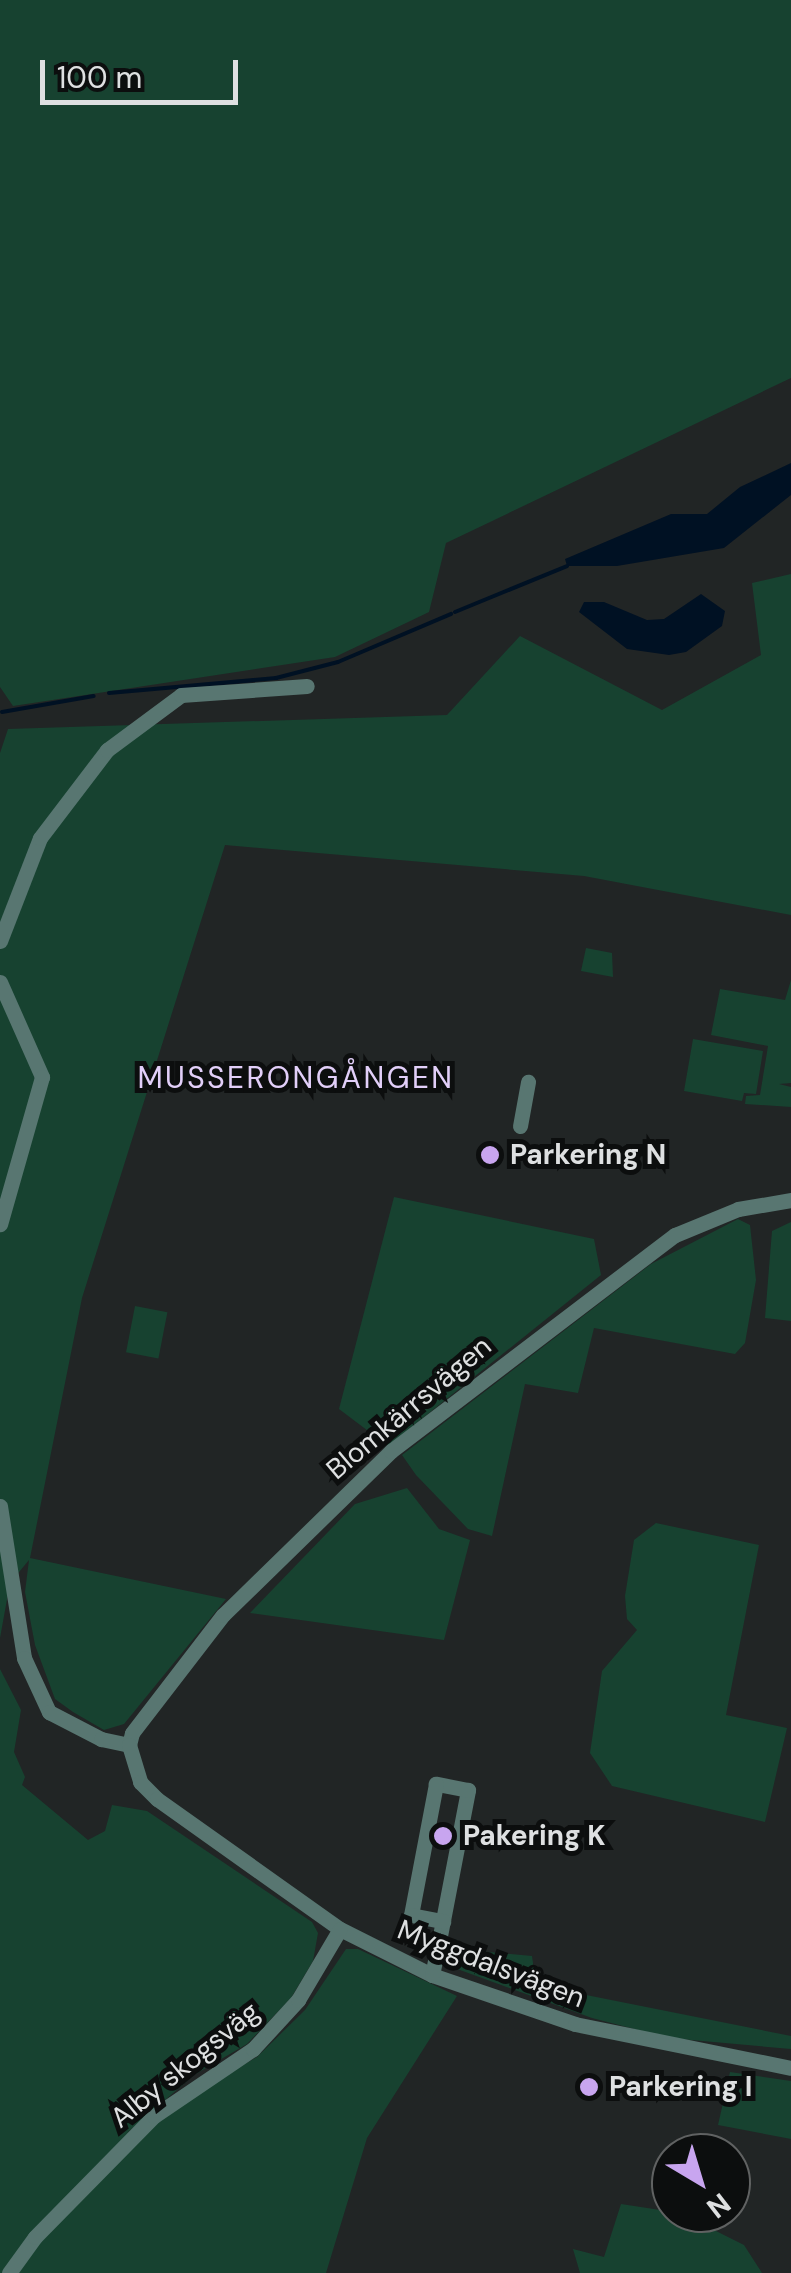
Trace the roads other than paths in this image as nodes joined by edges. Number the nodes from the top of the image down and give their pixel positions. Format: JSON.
{"nodes":[{"id":1,"x":307,"y":686,"type":"dead end"},
{"id":2,"x":0,"y":941,"type":"edge"},
{"id":3,"x":0,"y":982,"type":"edge"},
{"id":4,"x":528,"y":1082,"type":"dead end"},
{"id":5,"x":520,"y":1126,"type":"dead end"},
{"id":6,"x":791,"y":1200,"type":"edge"},
{"id":7,"x":0,"y":1224,"type":"edge"},
{"id":8,"x":0,"y":1506,"type":"edge"},
{"id":9,"x":129,"y":1745,"type":"junction"},
{"id":10,"x":442,"y":1921,"type":"junction"},
{"id":11,"x":340,"y":1929,"type":"junction"},
{"id":12,"x":432,"y":1975,"type":"junction"},
{"id":13,"x":791,"y":2068,"type":"edge"},
{"id":14,"x":8,"y":2273,"type":"edge"}],
"edges":[{"from":1,"to":2,"type":"street"},
{"from":3,"to":7,"type":"street"},
{"from":4,"to":5,"type":"street"},
{"from":6,"to":9,"type":"street","name":"Blomkärrsvägen"},
{"from":8,"to":9,"type":"street"},
{"from":9,"to":11,"type":"street","name":"Myggdalsvägen"},
{"from":10,"to":10,"type":"street"},
{"from":10,"to":12,"type":"street"},
{"from":11,"to":12,"type":"street","name":"Myggdalsvägen"},
{"from":11,"to":14,"type":"street","name":"Alby skogsväg"},
{"from":12,"to":13,"type":"street","name":"Myggdalsvägen"}]}
